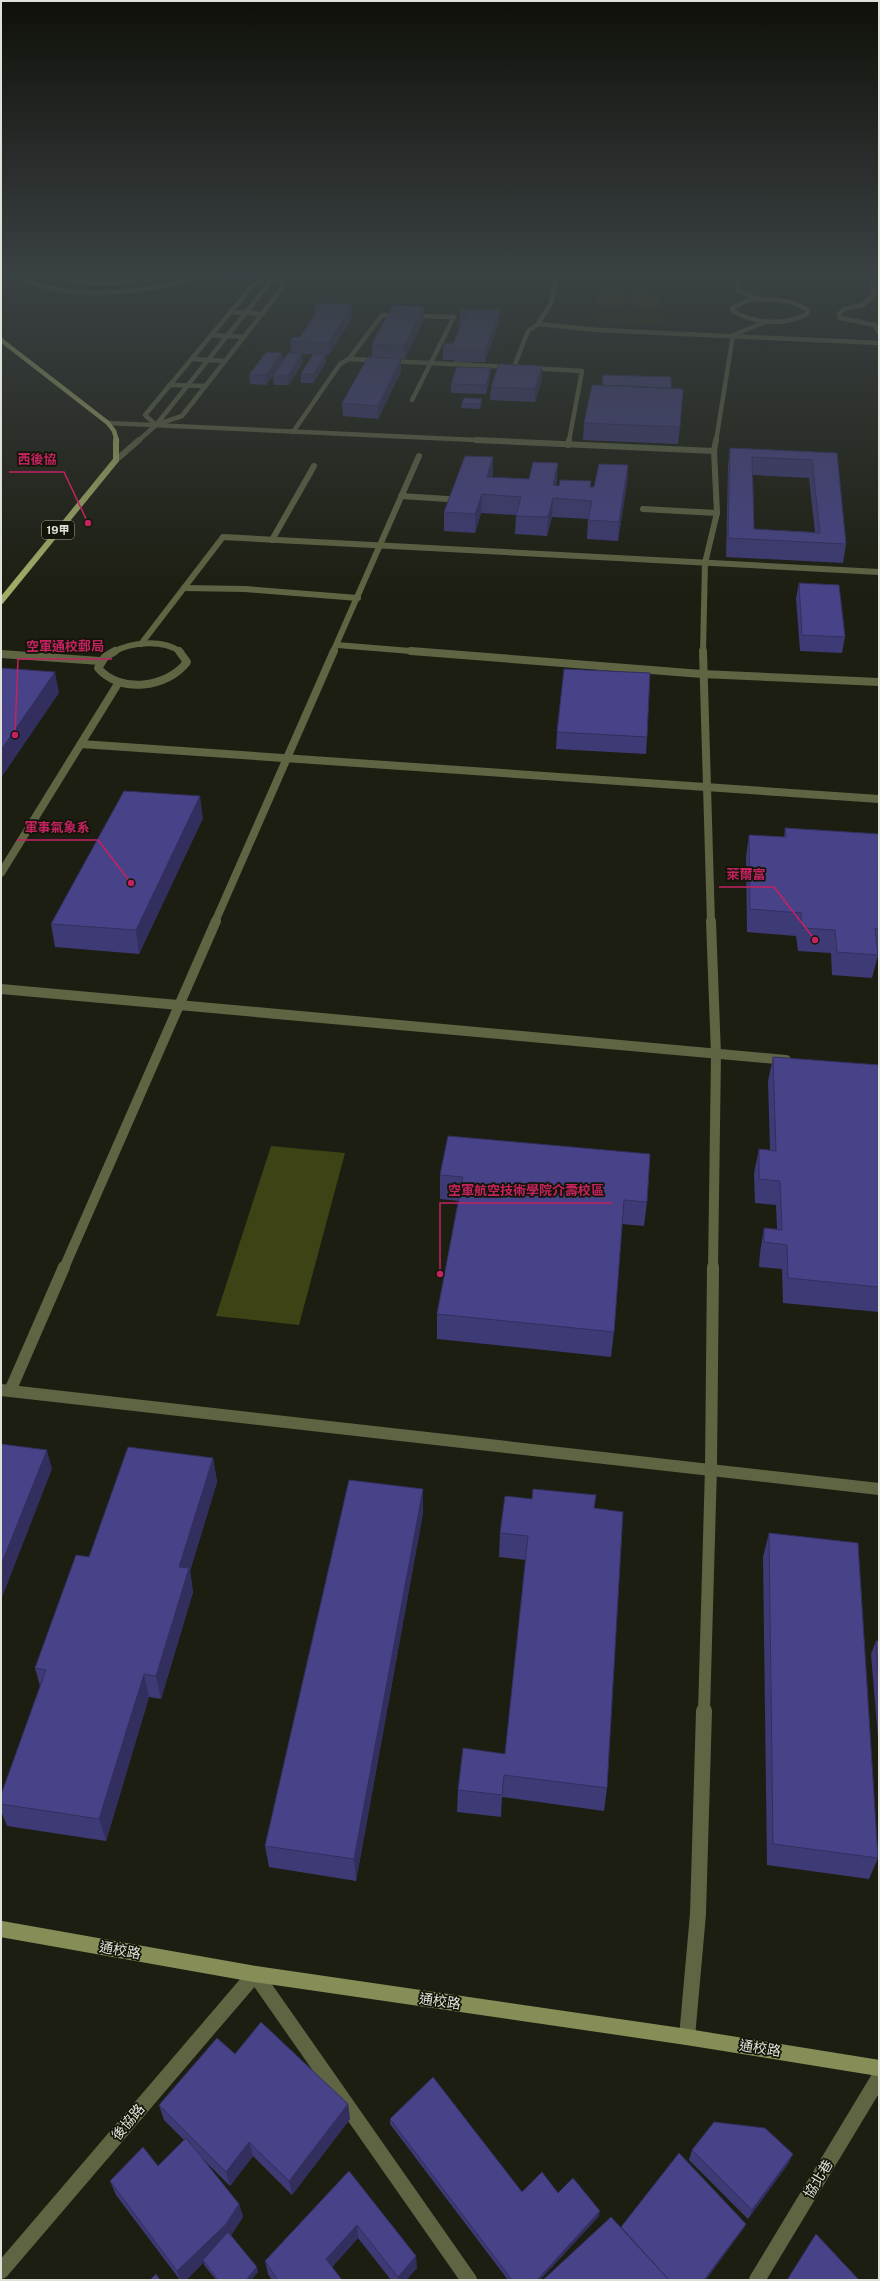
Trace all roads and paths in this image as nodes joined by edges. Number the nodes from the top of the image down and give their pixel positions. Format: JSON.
{"nodes":[{"id":1,"x":56,"y":382,"type":"edge"},
{"id":2,"x":171,"y":382,"type":"edge"},
{"id":3,"x":190,"y":382,"type":"edge"},
{"id":4,"x":208,"y":382,"type":"edge"},
{"id":5,"x":327,"y":382,"type":"edge"},
{"id":6,"x":422,"y":382,"type":"edge"},
{"id":7,"x":580,"y":382,"type":"edge"},
{"id":8,"x":725,"y":382,"type":"edge"},
{"id":9,"x":169,"y":385,"type":"junction"},
{"id":10,"x":187,"y":386,"type":"junction"},
{"id":11,"x":205,"y":386,"type":"junction"},
{"id":12,"x":412,"y":400,"type":"dead end"},
{"id":13,"x":108,"y":423,"type":"junction"},
{"id":14,"x":156,"y":425,"type":"junction"},
{"id":15,"x":293,"y":432,"type":"junction"},
{"id":16,"x":568,"y":445,"type":"junction"},
{"id":17,"x":714,"y":451,"type":"junction"},
{"id":18,"x":419,"y":456,"type":"dead end"},
{"id":19,"x":116,"y":460,"type":"junction"},
{"id":20,"x":314,"y":466,"type":"dead end"},
{"id":21,"x":401,"y":496,"type":"junction"},
{"id":22,"x":467,"y":500,"type":"edge"},
{"id":23,"x":643,"y":509,"type":"dead end"},
{"id":24,"x":717,"y":513,"type":"junction"},
{"id":25,"x":272,"y":540,"type":"junction"},
{"id":26,"x":380,"y":545,"type":"junction"},
{"id":27,"x":705,"y":563,"type":"junction"},
{"id":28,"x":879,"y":572,"type":"edge"},
{"id":29,"x":184,"y":588,"type":"junction"},
{"id":30,"x":358,"y":598,"type":"junction"},
{"id":31,"x":2,"y":599,"type":"edge"},
{"id":32,"x":141,"y":644,"type":"junction"},
{"id":33,"x":337,"y":645,"type":"junction"},
{"id":34,"x":1,"y":654,"type":"edge"},
{"id":35,"x":100,"y":661,"type":"junction"},
{"id":36,"x":702,"y":674,"type":"junction"},
{"id":37,"x":119,"y":682,"type":"junction"},
{"id":38,"x":879,"y":682,"type":"edge"},
{"id":39,"x":80,"y":744,"type":"junction"},
{"id":40,"x":288,"y":758,"type":"junction"},
{"id":41,"x":706,"y":788,"type":"junction"},
{"id":42,"x":879,"y":799,"type":"edge"},
{"id":43,"x":1,"y":873,"type":"edge"},
{"id":44,"x":1,"y":989,"type":"edge"},
{"id":45,"x":180,"y":1004,"type":"junction"},
{"id":46,"x":716,"y":1055,"type":"junction"},
{"id":47,"x":794,"y":1061,"type":"edge"},
{"id":48,"x":6,"y":1390,"type":"edge"},
{"id":49,"x":711,"y":1468,"type":"junction"},
{"id":50,"x":879,"y":1489,"type":"edge"},
{"id":51,"x":1,"y":1929,"type":"edge"},
{"id":52,"x":255,"y":1974,"type":"junction"},
{"id":53,"x":687,"y":2037,"type":"junction"},
{"id":54,"x":879,"y":2068,"type":"edge"},
{"id":55,"x":879,"y":2078,"type":"edge"},
{"id":56,"x":1,"y":2271,"type":"edge"},
{"id":57,"x":468,"y":2280,"type":"edge"},
{"id":58,"x":757,"y":2280,"type":"edge"}],
"edges":[{"from":1,"to":13,"type":"main road"},
{"from":2,"to":9,"type":"street"},
{"from":3,"to":10,"type":"street"},
{"from":4,"to":11,"type":"street"},
{"from":5,"to":15,"type":"street"},
{"from":6,"to":12,"type":"street"},
{"from":7,"to":16,"type":"street"},
{"from":8,"to":17,"type":"street"},
{"from":9,"to":10,"type":"street"},
{"from":9,"to":14,"type":"street"},
{"from":10,"to":11,"type":"street"},
{"from":10,"to":14,"type":"street"},
{"from":11,"to":14,"type":"street"},
{"from":13,"to":14,"type":"street"},
{"from":13,"to":19,"type":"main road"},
{"from":14,"to":15,"type":"street"},
{"from":14,"to":19,"type":"street"},
{"from":15,"to":16,"type":"street"},
{"from":16,"to":17,"type":"street"},
{"from":17,"to":24,"type":"street"},
{"from":18,"to":21,"type":"street"},
{"from":19,"to":31,"type":"main road","number":"19甲"},
{"from":20,"to":25,"type":"street"},
{"from":21,"to":22,"type":"street"},
{"from":21,"to":26,"type":"street"},
{"from":23,"to":24,"type":"street"},
{"from":24,"to":27,"type":"street"},
{"from":25,"to":26,"type":"street"},
{"from":25,"to":29,"type":"street"},
{"from":26,"to":27,"type":"street"},
{"from":26,"to":30,"type":"street"},
{"from":27,"to":28,"type":"street"},
{"from":27,"to":36,"type":"street"},
{"from":29,"to":30,"type":"street"},
{"from":29,"to":32,"type":"street"},
{"from":30,"to":33,"type":"street"},
{"from":32,"to":35,"type":"street"},
{"from":32,"to":37,"type":"street"},
{"from":33,"to":36,"type":"street"},
{"from":33,"to":40,"type":"street"},
{"from":34,"to":35,"type":"street"},
{"from":35,"to":37,"type":"street"},
{"from":36,"to":38,"type":"street"},
{"from":36,"to":41,"type":"street"},
{"from":37,"to":39,"type":"street"},
{"from":39,"to":40,"type":"street"},
{"from":39,"to":43,"type":"street"},
{"from":40,"to":41,"type":"street"},
{"from":40,"to":45,"type":"street"},
{"from":41,"to":42,"type":"street"},
{"from":41,"to":46,"type":"street"},
{"from":44,"to":45,"type":"street"},
{"from":45,"to":46,"type":"street"},
{"from":45,"to":48,"type":"street"},
{"from":46,"to":47,"type":"street"},
{"from":46,"to":49,"type":"street"},
{"from":48,"to":49,"type":"street"},
{"from":49,"to":50,"type":"street"},
{"from":49,"to":53,"type":"street"},
{"from":51,"to":52,"type":"street","name":"通校路"},
{"from":52,"to":53,"type":"street","name":"通校路"},
{"from":52,"to":56,"type":"street","name":"後協路"},
{"from":52,"to":57,"type":"street"},
{"from":53,"to":54,"type":"street","name":"通校路"},
{"from":55,"to":58,"type":"street","name":"協北巷"}]}
